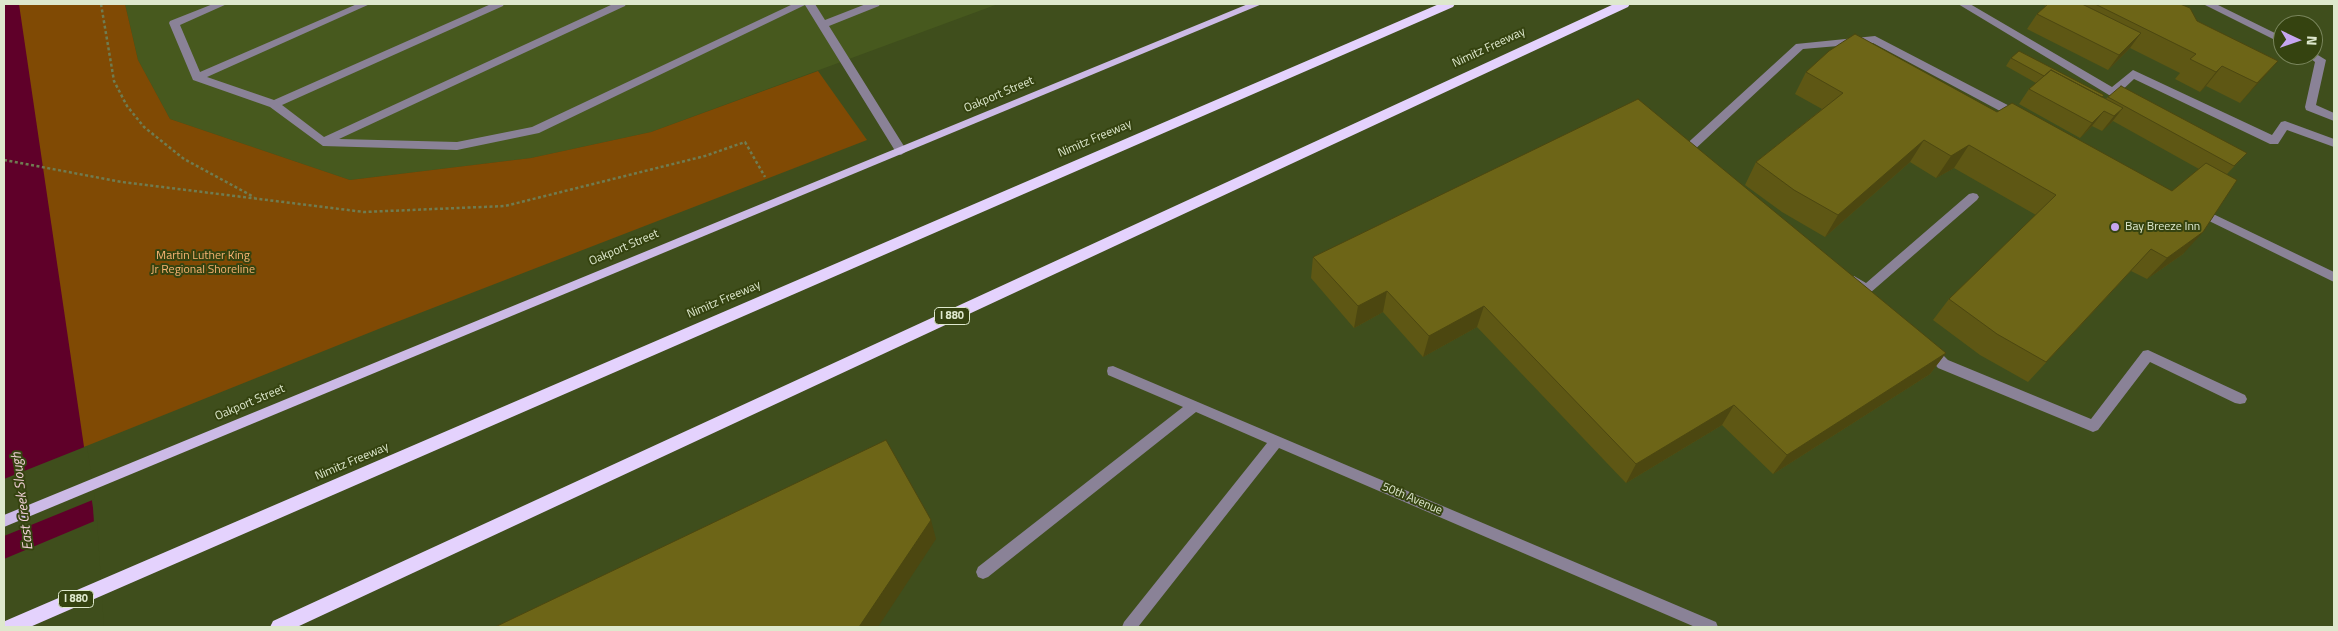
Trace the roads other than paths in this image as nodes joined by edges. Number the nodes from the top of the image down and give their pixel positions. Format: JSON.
{"nodes":[{"id":1,"x":222,"y":4,"type":"edge"},
{"id":2,"x":365,"y":4,"type":"edge"},
{"id":3,"x":499,"y":4,"type":"edge"},
{"id":4,"x":621,"y":4,"type":"edge"},
{"id":5,"x":801,"y":4,"type":"edge"},
{"id":6,"x":810,"y":4,"type":"edge"},
{"id":7,"x":875,"y":4,"type":"edge"},
{"id":8,"x":1257,"y":4,"type":"edge"},
{"id":9,"x":1449,"y":4,"type":"edge"},
{"id":10,"x":1624,"y":4,"type":"edge"},
{"id":11,"x":1963,"y":4,"type":"edge"},
{"id":12,"x":2208,"y":4,"type":"edge"},
{"id":13,"x":823,"y":25,"type":"junction"},
{"id":14,"x":2273,"y":36,"type":"edge"},
{"id":15,"x":2320,"y":65,"type":"edge"},
{"id":16,"x":197,"y":77,"type":"junction"},
{"id":17,"x":274,"y":104,"type":"junction"},
{"id":18,"x":2334,"y":117,"type":"edge"},
{"id":19,"x":2032,"y":123,"type":"edge"},
{"id":20,"x":323,"y":142,"type":"junction"},
{"id":21,"x":2334,"y":143,"type":"edge"},
{"id":22,"x":901,"y":151,"type":"junction"},
{"id":23,"x":1701,"y":164,"type":"edge"},
{"id":24,"x":1973,"y":198,"type":"dead end"},
{"id":25,"x":2208,"y":216,"type":"edge"},
{"id":26,"x":1842,"y":272,"type":"edge"},
{"id":27,"x":2334,"y":276,"type":"edge"},
{"id":28,"x":1922,"y":344,"type":"edge"},
{"id":29,"x":1113,"y":371,"type":"dead end"},
{"id":30,"x":2240,"y":399,"type":"dead end"},
{"id":31,"x":1194,"y":406,"type":"junction"},
{"id":32,"x":1277,"y":442,"type":"junction"},
{"id":33,"x":4,"y":521,"type":"edge"},
{"id":34,"x":983,"y":572,"type":"dead end"},
{"id":35,"x":11,"y":627,"type":"edge"},
{"id":36,"x":280,"y":627,"type":"edge"},
{"id":37,"x":1131,"y":627,"type":"edge"},
{"id":38,"x":1711,"y":627,"type":"edge"}],
"edges":[{"from":1,"to":16,"type":"street"},
{"from":2,"to":16,"type":"street"},
{"from":3,"to":17,"type":"street"},
{"from":4,"to":20,"type":"street"},
{"from":5,"to":20,"type":"street"},
{"from":6,"to":13,"type":"street"},
{"from":7,"to":13,"type":"street"},
{"from":8,"to":22,"type":"main road","name":"Oakport Street"},
{"from":9,"to":35,"type":"highway","name":"Nimitz Freeway","number":"I 880"},
{"from":10,"to":36,"type":"highway","name":"Nimitz Freeway","number":"I 880"},
{"from":11,"to":21,"type":"street"},
{"from":12,"to":14,"type":"street"},
{"from":13,"to":22,"type":"street"},
{"from":15,"to":18,"type":"street"},
{"from":16,"to":17,"type":"street"},
{"from":17,"to":20,"type":"street"},
{"from":19,"to":23,"type":"street"},
{"from":22,"to":33,"type":"main road","name":"Oakport Street"},
{"from":24,"to":26,"type":"street"},
{"from":25,"to":27,"type":"street"},
{"from":28,"to":30,"type":"street"},
{"from":29,"to":31,"type":"street","name":"50th Avenue"},
{"from":31,"to":32,"type":"street","name":"50th Avenue"},
{"from":31,"to":34,"type":"street"},
{"from":32,"to":37,"type":"street"},
{"from":32,"to":38,"type":"street","name":"50th Avenue"}]}
